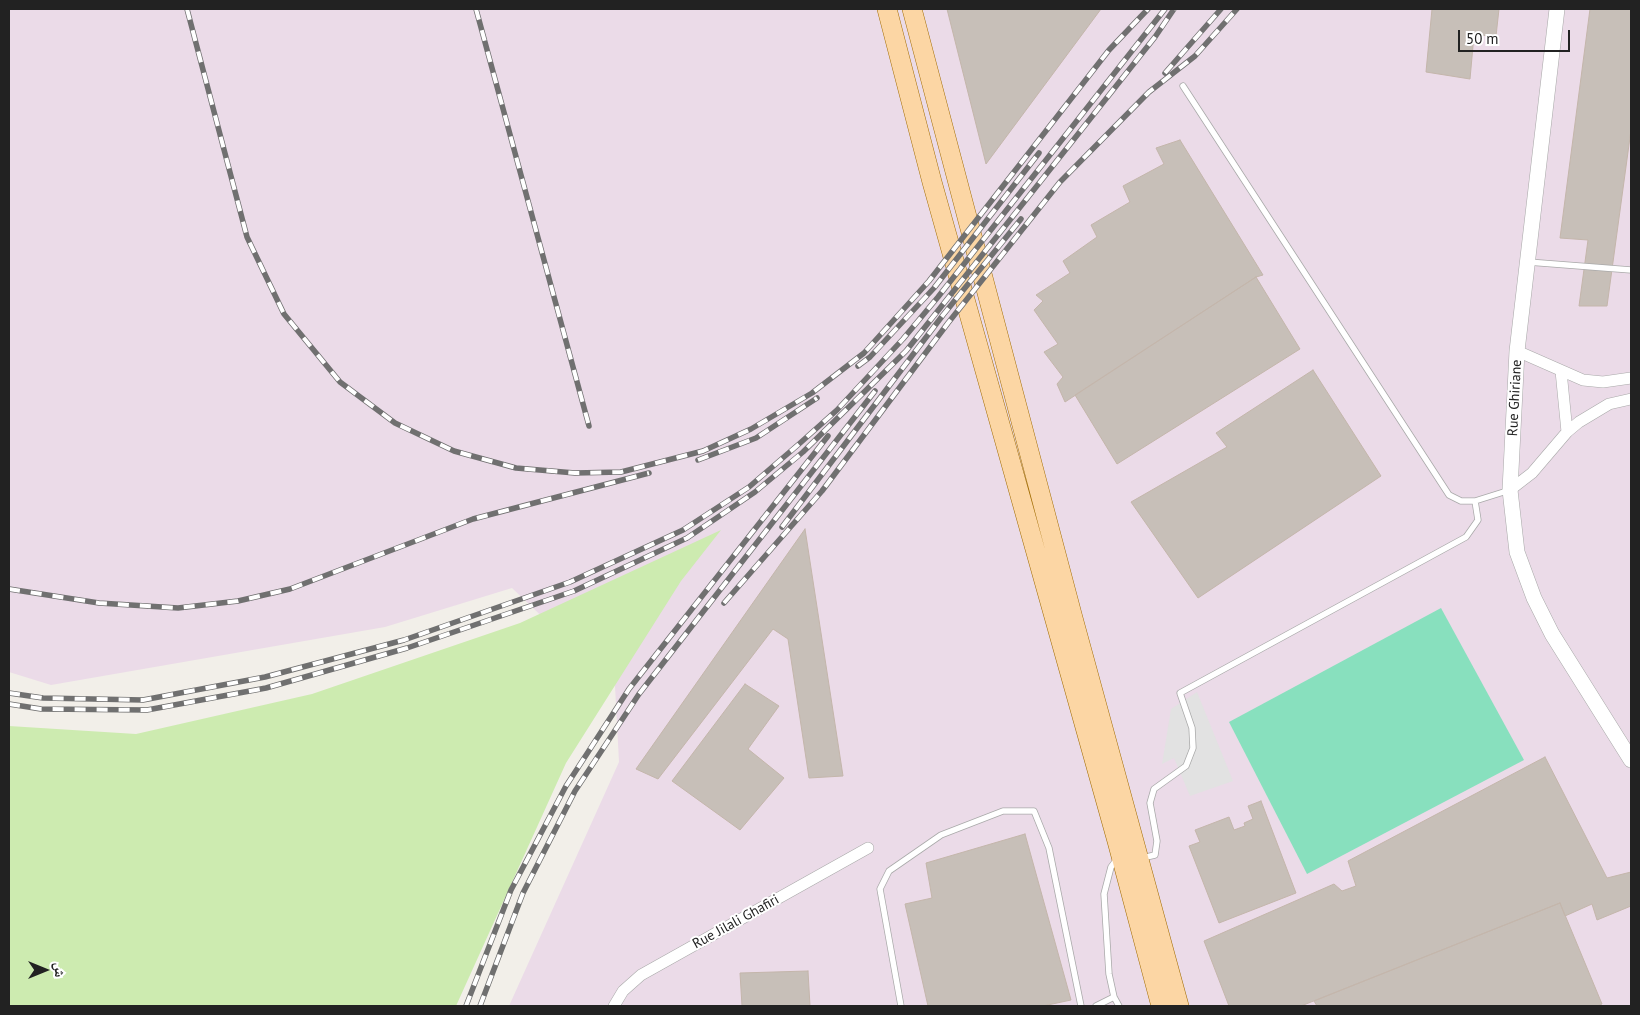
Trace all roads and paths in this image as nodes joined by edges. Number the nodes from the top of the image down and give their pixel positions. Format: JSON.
{"nodes":[{"id":1,"x":887,"y":9,"type":"edge"},
{"id":2,"x":912,"y":9,"type":"edge"},
{"id":3,"x":1557,"y":9,"type":"edge"},
{"id":4,"x":1183,"y":86,"type":"dead end"},
{"id":5,"x":1528,"y":262,"type":"junction"},
{"id":6,"x":1631,"y":270,"type":"edge"},
{"id":7,"x":1517,"y":351,"type":"junction"},
{"id":8,"x":1561,"y":371,"type":"junction"},
{"id":9,"x":1631,"y":378,"type":"edge"},
{"id":10,"x":1631,"y":399,"type":"edge"},
{"id":11,"x":1567,"y":432,"type":"junction"},
{"id":12,"x":1510,"y":490,"type":"junction"},
{"id":13,"x":1475,"y":501,"type":"junction"},
{"id":14,"x":1631,"y":760,"type":"edge"},
{"id":15,"x":868,"y":848,"type":"dead end"},
{"id":16,"x":1121,"y":853,"type":"junction"},
{"id":17,"x":1140,"y":858,"type":"junction"},
{"id":18,"x":1114,"y":997,"type":"junction"},
{"id":19,"x":614,"y":1006,"type":"edge"},
{"id":20,"x":901,"y":1006,"type":"edge"},
{"id":21,"x":1081,"y":1006,"type":"edge"},
{"id":22,"x":1096,"y":1006,"type":"edge"},
{"id":23,"x":1119,"y":1006,"type":"edge"},
{"id":24,"x":1161,"y":1006,"type":"edge"},
{"id":25,"x":1179,"y":1006,"type":"edge"}],
"edges":[{"from":1,"to":16,"type":"main road"},
{"from":2,"to":17,"type":"main road"},
{"from":3,"to":5,"type":"street","name":"Rue Ghiriane"},
{"from":4,"to":13,"type":"lane"},
{"from":5,"to":6,"type":"lane"},
{"from":5,"to":7,"type":"street","name":"Rue Ghiriane"},
{"from":7,"to":8,"type":"street"},
{"from":7,"to":12,"type":"street","name":"Rue Ghiriane"},
{"from":8,"to":9,"type":"street"},
{"from":8,"to":11,"type":"street"},
{"from":10,"to":11,"type":"street"},
{"from":11,"to":12,"type":"street"},
{"from":12,"to":13,"type":"lane"},
{"from":12,"to":14,"type":"street","name":"Rue Ghiriane"},
{"from":13,"to":17,"type":"lane"},
{"from":15,"to":19,"type":"street","name":"Rue Jilali Ghafiri"},
{"from":16,"to":18,"type":"lane"},
{"from":16,"to":24,"type":"main road"},
{"from":17,"to":25,"type":"main road"},
{"from":18,"to":22,"type":"lane"},
{"from":18,"to":23,"type":"lane"},
{"from":20,"to":21,"type":"lane"}]}
